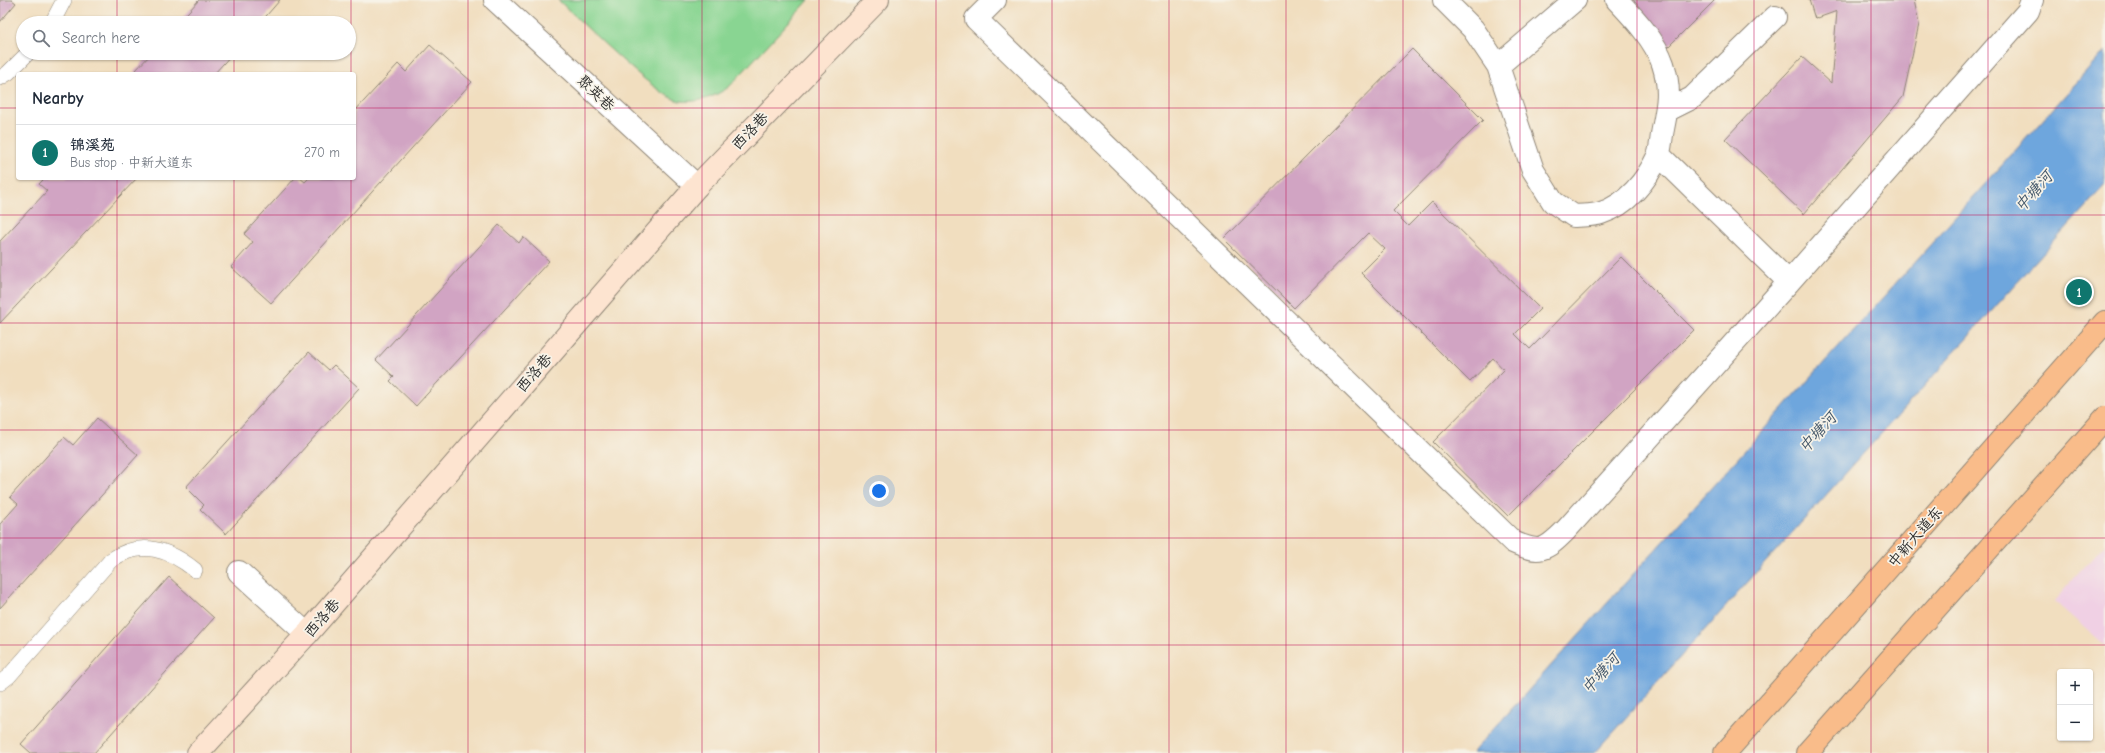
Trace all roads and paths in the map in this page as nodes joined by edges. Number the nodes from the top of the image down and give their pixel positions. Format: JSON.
{"nodes":[{"id":1,"x":64,"y":0,"type":"edge"},
{"id":2,"x":495,"y":0,"type":"edge"},
{"id":3,"x":878,"y":0,"type":"edge"},
{"id":4,"x":995,"y":0,"type":"edge"},
{"id":5,"x":1444,"y":0,"type":"edge"},
{"id":6,"x":1575,"y":0,"type":"edge"},
{"id":7,"x":1616,"y":0,"type":"edge"},
{"id":8,"x":2032,"y":0,"type":"edge"},
{"id":9,"x":56,"y":16,"type":"edge"},
{"id":10,"x":1775,"y":17,"type":"dead end"},
{"id":11,"x":21,"y":60,"type":"edge"},
{"id":12,"x":1498,"y":66,"type":"junction"},
{"id":13,"x":0,"y":78,"type":"edge"},
{"id":14,"x":1668,"y":110,"type":"junction"},
{"id":15,"x":1659,"y":155,"type":"junction"},
{"id":16,"x":697,"y":186,"type":"junction"},
{"id":17,"x":1789,"y":282,"type":"junction"},
{"id":18,"x":2105,"y":322,"type":"edge"},
{"id":19,"x":2105,"y":418,"type":"edge"},
{"id":20,"x":194,"y":570,"type":"dead end"},
{"id":21,"x":239,"y":572,"type":"dead end"},
{"id":22,"x":307,"y":634,"type":"junction"},
{"id":23,"x":0,"y":683,"type":"edge"},
{"id":24,"x":198,"y":753,"type":"edge"},
{"id":25,"x":1726,"y":753,"type":"edge"},
{"id":26,"x":1807,"y":753,"type":"edge"}],
"edges":[{"from":1,"to":9,"type":"lane"},
{"from":2,"to":16,"type":"street","name":"聚英巷"},
{"from":3,"to":16,"type":"street","name":"西洛巷"},
{"from":4,"to":17,"type":"street"},
{"from":5,"to":12,"type":"street"},
{"from":6,"to":12,"type":"street"},
{"from":7,"to":14,"type":"street"},
{"from":8,"to":17,"type":"street"},
{"from":10,"to":14,"type":"street"},
{"from":11,"to":13,"type":"lane"},
{"from":12,"to":15,"type":"street"},
{"from":14,"to":15,"type":"street"},
{"from":15,"to":17,"type":"street"},
{"from":16,"to":22,"type":"street","name":"西洛巷"},
{"from":18,"to":25,"type":"main road","name":"中新大道东"},
{"from":19,"to":26,"type":"main road"},
{"from":20,"to":23,"type":"lane"},
{"from":21,"to":22,"type":"street"},
{"from":22,"to":24,"type":"street","name":"西洛巷"}]}
